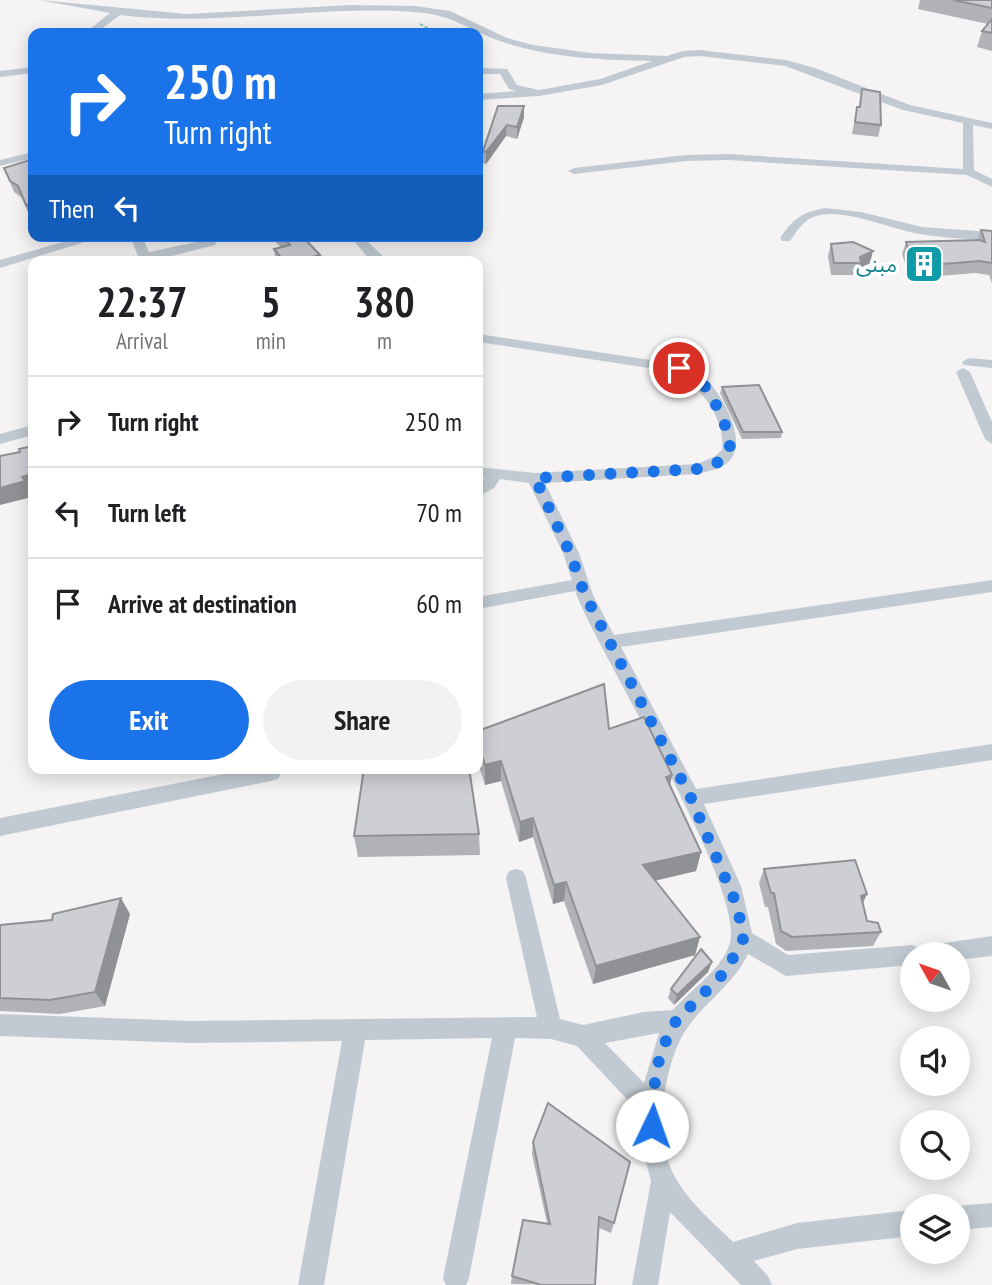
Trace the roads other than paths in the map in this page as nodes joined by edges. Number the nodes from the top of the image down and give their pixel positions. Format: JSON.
{"nodes":[{"id":1,"x":44,"y":0,"type":"edge"},
{"id":2,"x":446,"y":0,"type":"edge"},
{"id":3,"x":438,"y":11,"type":"junction"},
{"id":4,"x":118,"y":12,"type":"junction"},
{"id":5,"x":97,"y":28,"type":"edge"},
{"id":6,"x":479,"y":28,"type":"edge"},
{"id":7,"x":483,"y":30,"type":"edge"},
{"id":8,"x":667,"y":59,"type":"junction"},
{"id":9,"x":28,"y":71,"type":"edge"},
{"id":10,"x":483,"y":71,"type":"edge"},
{"id":11,"x":0,"y":74,"type":"edge"},
{"id":12,"x":529,"y":93,"type":"junction"},
{"id":13,"x":483,"y":97,"type":"edge"},
{"id":14,"x":968,"y":122,"type":"junction"},
{"id":15,"x":992,"y":126,"type":"edge"},
{"id":16,"x":28,"y":156,"type":"edge"},
{"id":17,"x":0,"y":163,"type":"edge"},
{"id":18,"x":968,"y":171,"type":"junction"},
{"id":19,"x":574,"y":172,"type":"dead end"},
{"id":20,"x":992,"y":184,"type":"edge"},
{"id":21,"x":992,"y":236,"type":"edge"},
{"id":22,"x":786,"y":238,"type":"dead end"},
{"id":23,"x":77,"y":242,"type":"edge"},
{"id":24,"x":211,"y":242,"type":"edge"},
{"id":25,"x":361,"y":242,"type":"edge"},
{"id":26,"x":28,"y":256,"type":"edge"},
{"id":27,"x":28,"y":256,"type":"edge"},
{"id":28,"x":157,"y":256,"type":"edge"},
{"id":29,"x":375,"y":256,"type":"edge"},
{"id":30,"x":0,"y":264,"type":"edge"},
{"id":31,"x":483,"y":339,"type":"edge"},
{"id":32,"x":992,"y":364,"type":"edge"},
{"id":33,"x":28,"y":431,"type":"edge"},
{"id":34,"x":0,"y":439,"type":"edge"},
{"id":35,"x":992,"y":439,"type":"edge"},
{"id":36,"x":486,"y":473,"type":"edge"},
{"id":37,"x":535,"y":478,"type":"junction"},
{"id":38,"x":581,"y":584,"type":"junction"},
{"id":39,"x":992,"y":586,"type":"edge"},
{"id":40,"x":483,"y":602,"type":"edge"},
{"id":41,"x":610,"y":642,"type":"junction"},
{"id":42,"x":992,"y":752,"type":"edge"},
{"id":43,"x":266,"y":774,"type":"edge"},
{"id":44,"x":691,"y":798,"type":"junction"},
{"id":45,"x":0,"y":827,"type":"edge"},
{"id":46,"x":516,"y":877,"type":"dead end"},
{"id":47,"x":743,"y":939,"type":"junction"},
{"id":48,"x":992,"y":946,"type":"edge"},
{"id":49,"x":970,"y":949,"type":"edge"},
{"id":50,"x":900,"y":956,"type":"edge"},
{"id":51,"x":676,"y":1021,"type":"junction"},
{"id":52,"x":0,"y":1025,"type":"edge"},
{"id":53,"x":506,"y":1027,"type":"junction"},
{"id":54,"x":551,"y":1028,"type":"junction"},
{"id":55,"x":355,"y":1030,"type":"junction"},
{"id":56,"x":583,"y":1037,"type":"junction"},
{"id":57,"x":651,"y":1108,"type":"junction"},
{"id":58,"x":663,"y":1180,"type":"junction"},
{"id":59,"x":992,"y":1214,"type":"edge"},
{"id":60,"x":970,"y":1217,"type":"edge"},
{"id":61,"x":900,"y":1224,"type":"edge"},
{"id":62,"x":731,"y":1255,"type":"junction"},
{"id":63,"x":456,"y":1278,"type":"dead end"},
{"id":64,"x":311,"y":1285,"type":"edge"},
{"id":65,"x":645,"y":1285,"type":"edge"},
{"id":66,"x":759,"y":1285,"type":"edge"}],
"edges":[{"from":1,"to":4,"type":"street"},
{"from":2,"to":3,"type":"street"},
{"from":3,"to":4,"type":"street"},
{"from":3,"to":6,"type":"street"},
{"from":4,"to":5,"type":"street"},
{"from":7,"to":8,"type":"street"},
{"from":8,"to":12,"type":"street"},
{"from":8,"to":14,"type":"street"},
{"from":9,"to":11,"type":"street"},
{"from":10,"to":12,"type":"street"},
{"from":12,"to":13,"type":"street"},
{"from":14,"to":15,"type":"street"},
{"from":14,"to":18,"type":"street"},
{"from":16,"to":17,"type":"street"},
{"from":18,"to":19,"type":"street"},
{"from":18,"to":20,"type":"street"},
{"from":21,"to":22,"type":"street"},
{"from":23,"to":27,"type":"street"},
{"from":24,"to":28,"type":"street"},
{"from":25,"to":29,"type":"street"},
{"from":26,"to":30,"type":"street"},
{"from":31,"to":37,"type":"street"},
{"from":32,"to":35,"type":"street"},
{"from":33,"to":34,"type":"street"},
{"from":36,"to":37,"type":"street"},
{"from":37,"to":38,"type":"street"},
{"from":38,"to":40,"type":"street"},
{"from":38,"to":41,"type":"street"},
{"from":39,"to":41,"type":"street"},
{"from":41,"to":44,"type":"street"},
{"from":42,"to":44,"type":"street"},
{"from":43,"to":45,"type":"street"},
{"from":44,"to":47,"type":"street"},
{"from":46,"to":54,"type":"street"},
{"from":47,"to":50,"type":"street"},
{"from":47,"to":51,"type":"street"},
{"from":48,"to":49,"type":"street"},
{"from":51,"to":56,"type":"street"},
{"from":51,"to":57,"type":"street"},
{"from":52,"to":55,"type":"street"},
{"from":53,"to":54,"type":"street"},
{"from":53,"to":55,"type":"street"},
{"from":53,"to":63,"type":"street"},
{"from":54,"to":56,"type":"street"},
{"from":55,"to":64,"type":"street"},
{"from":56,"to":57,"type":"street"},
{"from":57,"to":58,"type":"street"},
{"from":58,"to":62,"type":"street"},
{"from":58,"to":65,"type":"street"},
{"from":59,"to":60,"type":"street"},
{"from":61,"to":62,"type":"street"},
{"from":62,"to":66,"type":"street"}]}
